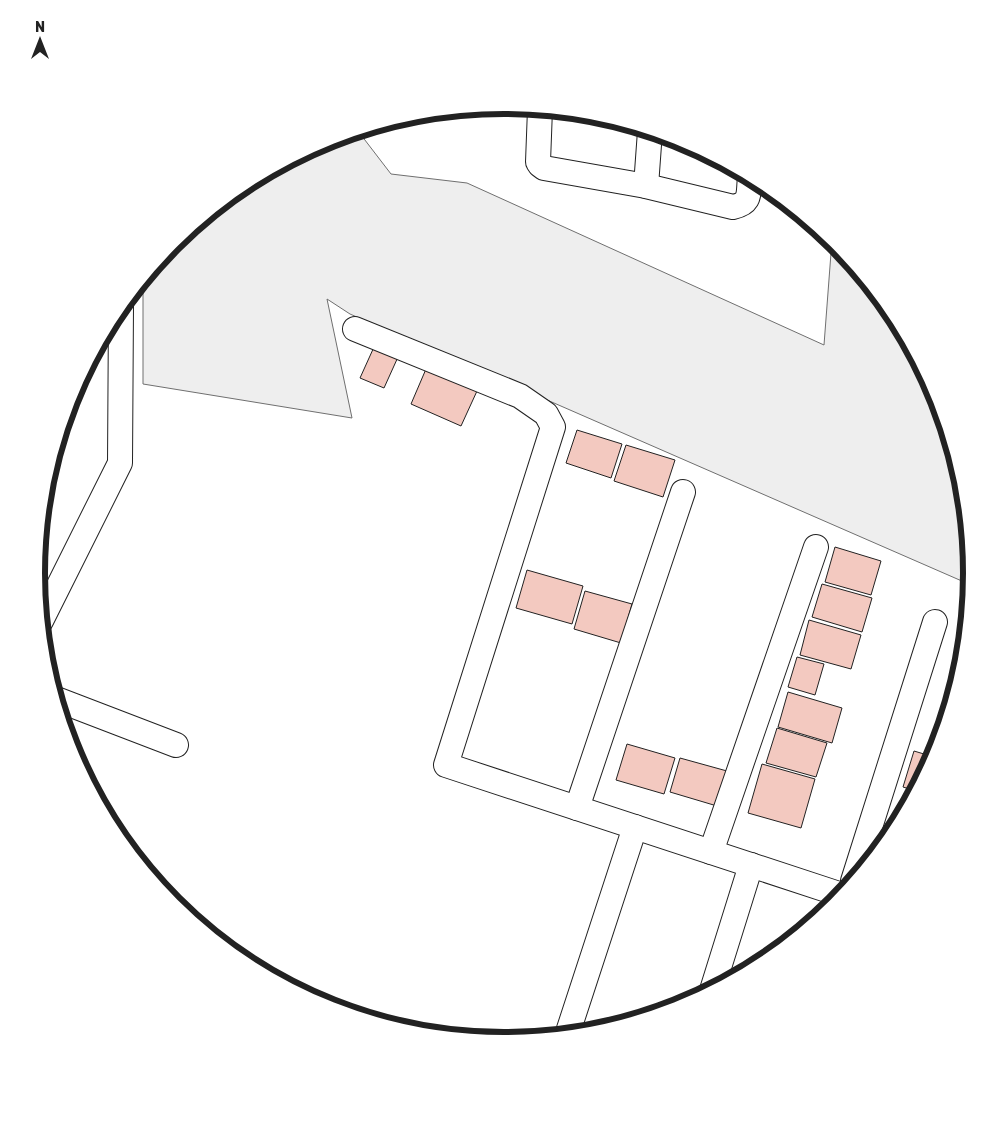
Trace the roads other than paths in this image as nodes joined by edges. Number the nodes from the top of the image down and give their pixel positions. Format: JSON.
{"nodes":[{"id":1,"x":540,"y":116,"type":"edge"},
{"id":2,"x":650,"y":137,"type":"edge"},
{"id":3,"x":749,"y":185,"type":"edge"},
{"id":4,"x":646,"y":186,"type":"junction"},
{"id":5,"x":355,"y":329,"type":"dead end"},
{"id":6,"x":112,"y":338,"type":"edge"},
{"id":7,"x":683,"y":492,"type":"dead end"},
{"id":8,"x":816,"y":547,"type":"dead end"},
{"id":9,"x":47,"y":610,"type":"edge"},
{"id":10,"x":935,"y":622,"type":"dead end"},
{"id":11,"x":64,"y":702,"type":"edge"},
{"id":12,"x":176,"y":745,"type":"dead end"},
{"id":13,"x":577,"y":808,"type":"junction"},
{"id":14,"x":635,"y":827,"type":"junction"},
{"id":15,"x":711,"y":852,"type":"junction"},
{"id":16,"x":858,"y":864,"type":"edge"},
{"id":17,"x":751,"y":865,"type":"junction"},
{"id":18,"x":835,"y":892,"type":"edge"},
{"id":19,"x":715,"y":981,"type":"edge"},
{"id":20,"x":570,"y":1027,"type":"edge"}],
"edges":[{"from":1,"to":4,"type":"street"},
{"from":2,"to":4,"type":"street"},
{"from":3,"to":4,"type":"street"},
{"from":5,"to":13,"type":"street"},
{"from":6,"to":9,"type":"street"},
{"from":7,"to":13,"type":"street"},
{"from":8,"to":15,"type":"street"},
{"from":10,"to":16,"type":"street"},
{"from":11,"to":12,"type":"street"},
{"from":13,"to":14,"type":"street"},
{"from":14,"to":15,"type":"street"},
{"from":14,"to":20,"type":"street"},
{"from":15,"to":17,"type":"street"},
{"from":17,"to":18,"type":"street"},
{"from":17,"to":19,"type":"street"}]}
